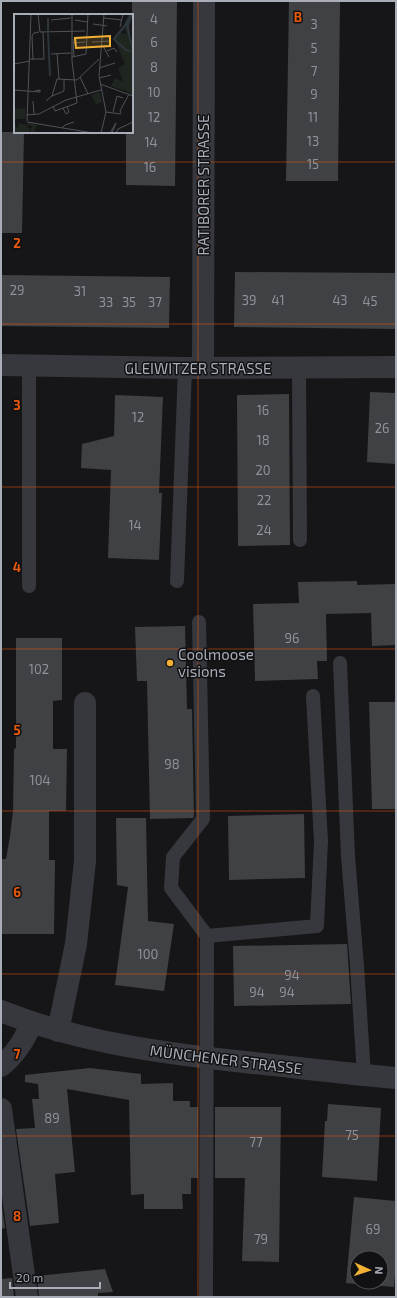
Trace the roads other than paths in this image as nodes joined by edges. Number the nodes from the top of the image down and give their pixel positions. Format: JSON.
{"nodes":[{"id":1,"x":204,"y":1,"type":"edge"},
{"id":2,"x":1,"y":365,"type":"edge"},
{"id":3,"x":29,"y":366,"type":"junction"},
{"id":4,"x":396,"y":367,"type":"edge"},
{"id":5,"x":194,"y":368,"type":"junction"},
{"id":6,"x":299,"y":368,"type":"junction"},
{"id":7,"x":300,"y":540,"type":"dead end"},
{"id":8,"x":177,"y":581,"type":"dead end"},
{"id":9,"x":29,"y":586,"type":"dead end"},
{"id":10,"x":199,"y":622,"type":"dead end"},
{"id":11,"x":340,"y":663,"type":"dead end"},
{"id":12,"x":313,"y":696,"type":"dead end"},
{"id":13,"x":86,"y":703,"type":"dead end"},
{"id":14,"x":207,"y":936,"type":"junction"},
{"id":15,"x":1,"y":1011,"type":"edge"},
{"id":16,"x":32,"y":1023,"type":"junction"},
{"id":17,"x":58,"y":1031,"type":"junction"},
{"id":18,"x":208,"y":1058,"type":"junction"},
{"id":19,"x":1,"y":1066,"type":"edge"},
{"id":20,"x":364,"y":1076,"type":"junction"},
{"id":21,"x":396,"y":1078,"type":"edge"},
{"id":22,"x":1,"y":1109,"type":"edge"},
{"id":23,"x":27,"y":1297,"type":"edge"},
{"id":24,"x":206,"y":1297,"type":"edge"}],
"edges":[{"from":1,"to":5,"type":"street","name":"RATIBORER STRASSE"},
{"from":2,"to":3,"type":"street","name":"GLEIWITZER STRASSE"},
{"from":3,"to":5,"type":"street","name":"GLEIWITZER STRASSE"},
{"from":3,"to":9,"type":"lane"},
{"from":4,"to":6,"type":"street","name":"GLEIWITZER STRASSE"},
{"from":5,"to":6,"type":"street","name":"GLEIWITZER STRASSE"},
{"from":5,"to":8,"type":"lane"},
{"from":6,"to":7,"type":"lane"},
{"from":10,"to":14,"type":"lane"},
{"from":11,"to":20,"type":"lane"},
{"from":12,"to":14,"type":"lane"},
{"from":13,"to":17,"type":"street"},
{"from":14,"to":18,"type":"lane"},
{"from":15,"to":16,"type":"street","name":"MÜNCHENER STRASSE"},
{"from":16,"to":17,"type":"street","name":"MÜNCHENER STRASSE"},
{"from":16,"to":19,"type":"street"},
{"from":17,"to":18,"type":"street","name":"MÜNCHENER STRASSE"},
{"from":18,"to":20,"type":"street","name":"MÜNCHENER STRASSE"},
{"from":18,"to":24,"type":"lane"},
{"from":20,"to":21,"type":"street","name":"MÜNCHENER STRASSE"},
{"from":22,"to":23,"type":"street"}]}
